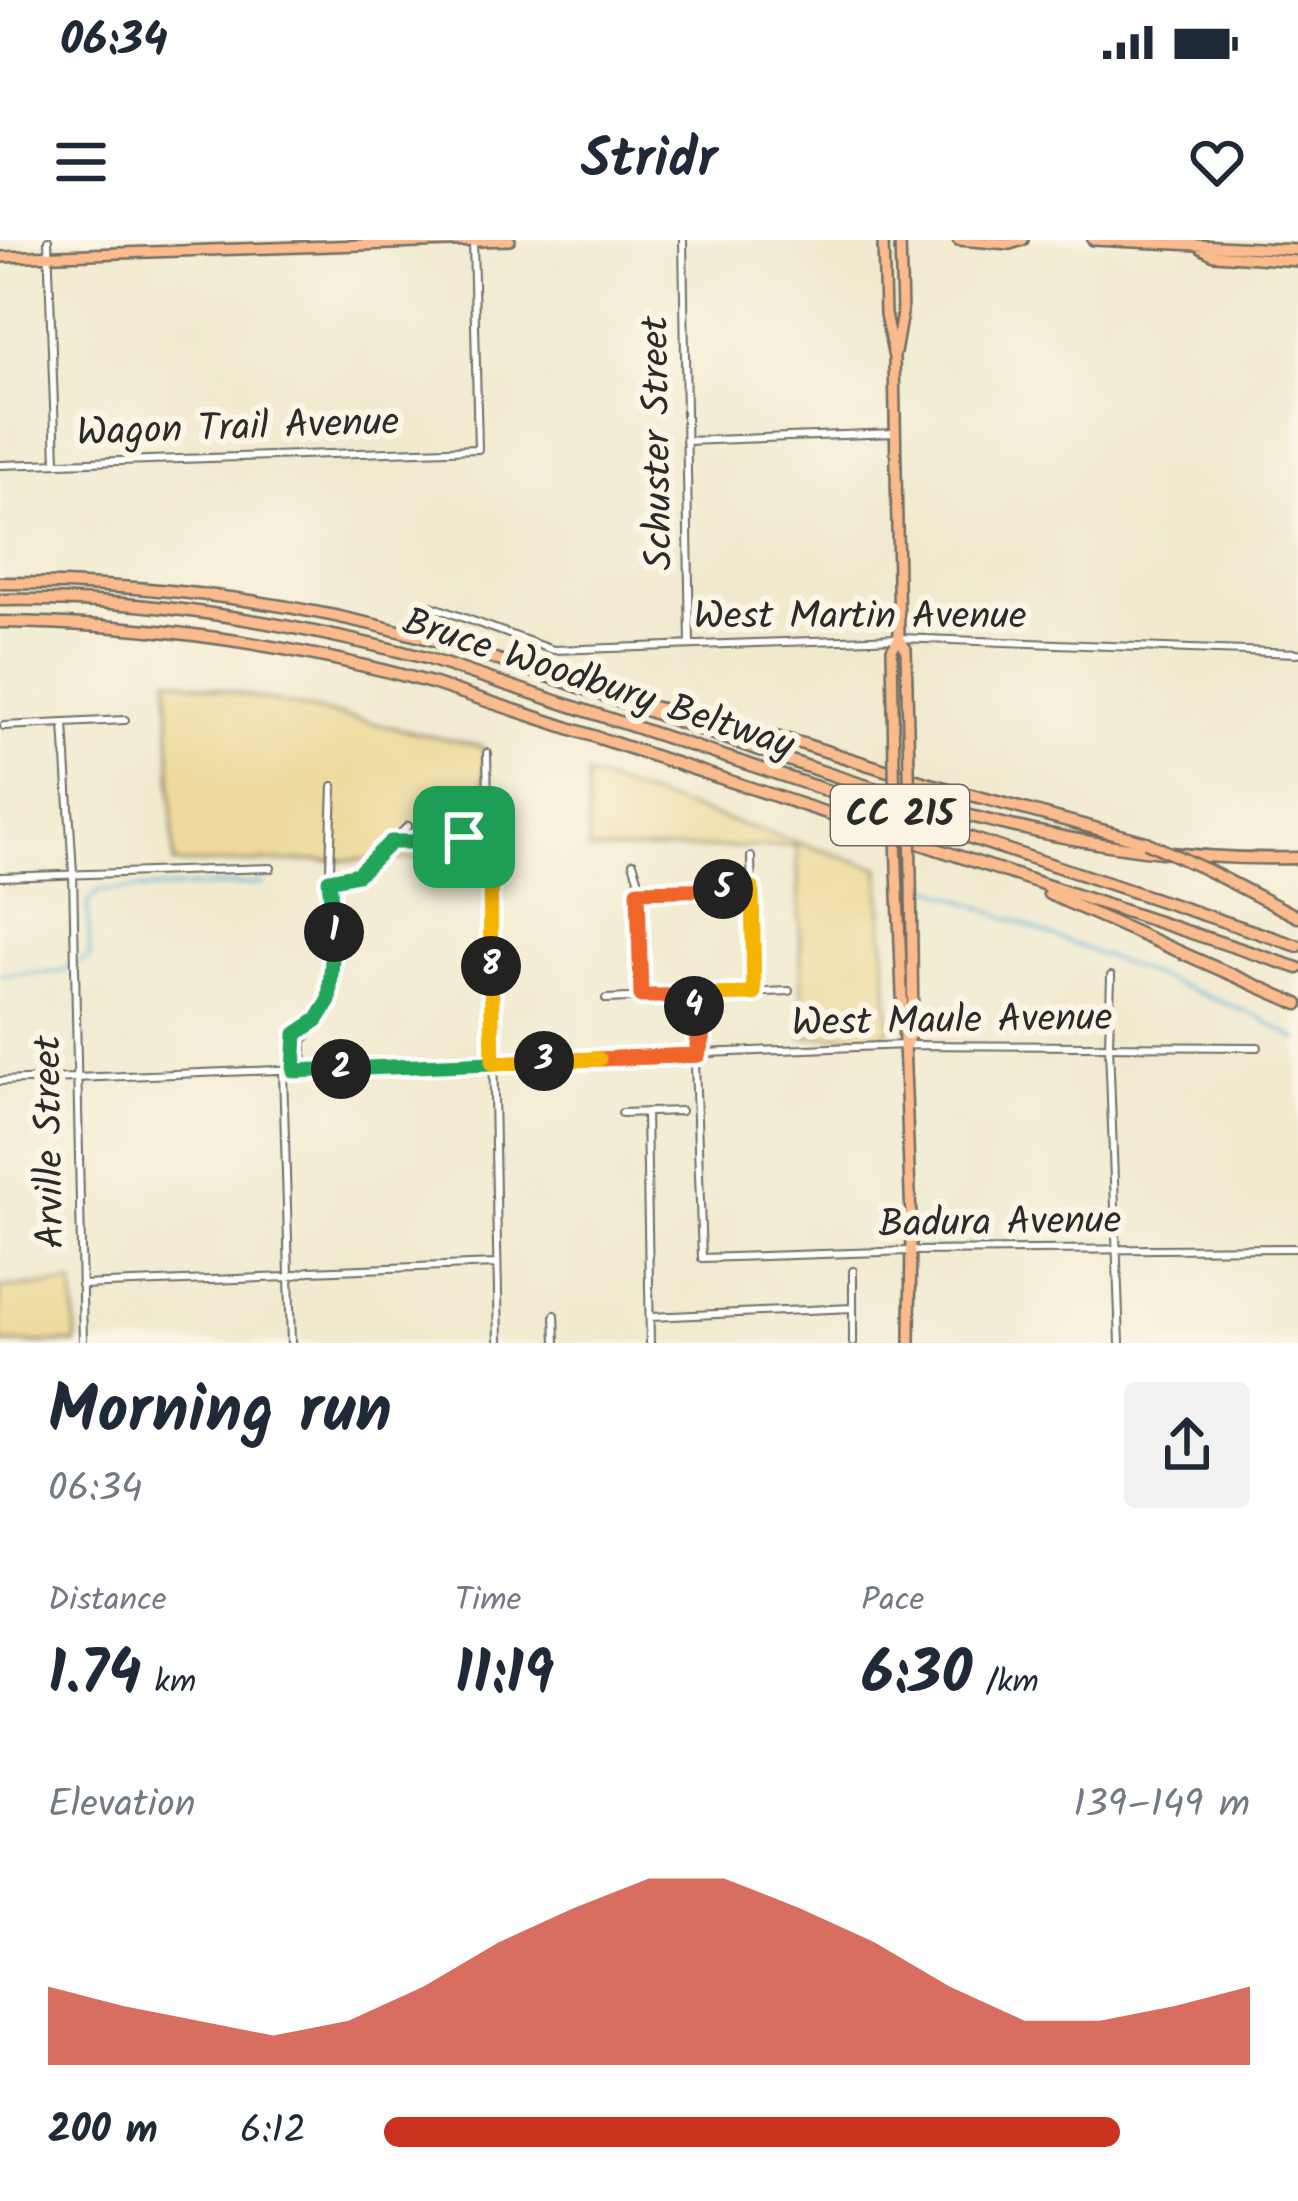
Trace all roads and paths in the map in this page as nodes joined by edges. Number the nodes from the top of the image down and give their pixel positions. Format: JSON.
{"nodes":[{"id":1,"x":48,"y":240,"type":"edge"},
{"id":2,"x":510,"y":240,"type":"edge"},
{"id":3,"x":683,"y":240,"type":"edge"},
{"id":4,"x":883,"y":240,"type":"edge"},
{"id":5,"x":900,"y":240,"type":"edge"},
{"id":6,"x":958,"y":240,"type":"edge"},
{"id":7,"x":1023,"y":240,"type":"edge"},
{"id":8,"x":1093,"y":240,"type":"edge"},
{"id":9,"x":472,"y":241,"type":"edge"},
{"id":10,"x":258,"y":244,"type":"edge"},
{"id":11,"x":1293,"y":246,"type":"edge"},
{"id":12,"x":1201,"y":248,"type":"junction"},
{"id":13,"x":48,"y":255,"type":"junction"},
{"id":14,"x":0,"y":256,"type":"edge"},
{"id":15,"x":1298,"y":261,"type":"edge"},
{"id":16,"x":894,"y":358,"type":"junction"},
{"id":17,"x":895,"y":433,"type":"junction"},
{"id":18,"x":686,"y":441,"type":"junction"},
{"id":19,"x":56,"y":462,"type":"junction"},
{"id":20,"x":0,"y":465,"type":"edge"},
{"id":21,"x":0,"y":584,"type":"edge"},
{"id":22,"x":0,"y":600,"type":"edge"},
{"id":23,"x":431,"y":606,"type":"dead end"},
{"id":24,"x":0,"y":622,"type":"edge"},
{"id":25,"x":899,"y":638,"type":"junction"},
{"id":26,"x":690,"y":645,"type":"junction"},
{"id":27,"x":1298,"y":653,"type":"edge"},
{"id":28,"x":587,"y":692,"type":"junction"},
{"id":29,"x":125,"y":720,"type":"dead end"},
{"id":30,"x":64,"y":724,"type":"junction"},
{"id":31,"x":4,"y":726,"type":"dead end"},
{"id":32,"x":487,"y":753,"type":"dead end"},
{"id":33,"x":333,"y":786,"type":"dead end"},
{"id":34,"x":427,"y":794,"type":"dead end"},
{"id":35,"x":408,"y":826,"type":"dead end"},
{"id":36,"x":391,"y":842,"type":"junction"},
{"id":37,"x":475,"y":842,"type":"junction"},
{"id":38,"x":1298,"y":855,"type":"edge"},
{"id":39,"x":490,"y":856,"type":"junction"},
{"id":40,"x":751,"y":857,"type":"dead end"},
{"id":41,"x":633,"y":863,"type":"dead end"},
{"id":42,"x":272,"y":868,"type":"dead end"},
{"id":43,"x":73,"y":873,"type":"junction"},
{"id":44,"x":1006,"y":874,"type":"junction"},
{"id":45,"x":0,"y":877,"type":"edge"},
{"id":46,"x":329,"y":880,"type":"junction"},
{"id":47,"x":752,"y":888,"type":"junction"},
{"id":48,"x":638,"y":891,"type":"junction"},
{"id":49,"x":1298,"y":917,"type":"edge"},
{"id":50,"x":1298,"y":946,"type":"edge"},
{"id":51,"x":1298,"y":968,"type":"edge"},
{"id":52,"x":1112,"y":976,"type":"dead end"},
{"id":53,"x":789,"y":992,"type":"dead end"},
{"id":54,"x":754,"y":994,"type":"junction"},
{"id":55,"x":697,"y":995,"type":"junction"},
{"id":56,"x":641,"y":996,"type":"junction"},
{"id":57,"x":606,"y":998,"type":"dead end"},
{"id":58,"x":1298,"y":1004,"type":"edge"},
{"id":59,"x":906,"y":1045,"type":"junction"},
{"id":60,"x":1109,"y":1045,"type":"junction"},
{"id":61,"x":1258,"y":1047,"type":"dead end"},
{"id":62,"x":698,"y":1055,"type":"junction"},
{"id":63,"x":493,"y":1063,"type":"junction"},
{"id":64,"x":298,"y":1071,"type":"junction"},
{"id":65,"x":283,"y":1072,"type":"junction"},
{"id":66,"x":77,"y":1078,"type":"junction"},
{"id":67,"x":0,"y":1081,"type":"edge"},
{"id":68,"x":681,"y":1111,"type":"dead end"},
{"id":69,"x":646,"y":1112,"type":"junction"},
{"id":70,"x":622,"y":1113,"type":"dead end"},
{"id":71,"x":1298,"y":1248,"type":"edge"},
{"id":72,"x":1118,"y":1250,"type":"junction"},
{"id":73,"x":910,"y":1251,"type":"junction"},
{"id":74,"x":497,"y":1264,"type":"junction"},
{"id":75,"x":854,"y":1271,"type":"dead end"},
{"id":76,"x":288,"y":1277,"type":"junction"},
{"id":77,"x":81,"y":1285,"type":"junction"},
{"id":78,"x":854,"y":1308,"type":"junction"},
{"id":79,"x":555,"y":1316,"type":"dead end"},
{"id":80,"x":650,"y":1317,"type":"junction"},
{"id":81,"x":83,"y":1343,"type":"edge"},
{"id":82,"x":291,"y":1343,"type":"edge"},
{"id":83,"x":499,"y":1343,"type":"edge"},
{"id":84,"x":556,"y":1343,"type":"edge"},
{"id":85,"x":650,"y":1343,"type":"edge"},
{"id":86,"x":853,"y":1343,"type":"edge"},
{"id":87,"x":910,"y":1343,"type":"edge"},
{"id":88,"x":1120,"y":1343,"type":"edge"}],
"edges":[{"from":1,"to":13,"type":"street"},
{"from":2,"to":9,"type":"main road"},
{"from":3,"to":18,"type":"street","name":"Schuster Street"},
{"from":4,"to":16,"type":"main road"},
{"from":5,"to":16,"type":"main road"},
{"from":6,"to":7,"type":"main road"},
{"from":8,"to":12,"type":"main road"},
{"from":9,"to":10,"type":"main road"},
{"from":9,"to":19,"type":"street","name":"Wagon Trail Avenue"},
{"from":10,"to":13,"type":"main road"},
{"from":11,"to":12,"type":"main road"},
{"from":12,"to":15,"type":"main road"},
{"from":13,"to":14,"type":"main road"},
{"from":13,"to":19,"type":"street"},
{"from":16,"to":17,"type":"main road"},
{"from":17,"to":18,"type":"street"},
{"from":17,"to":25,"type":"main road"},
{"from":18,"to":26,"type":"street","name":"Schuster Street"},
{"from":19,"to":20,"type":"street","name":"Wagon Trail Avenue"},
{"from":21,"to":28,"type":"highway","number":"CC 215"},
{"from":22,"to":50,"type":"highway","name":"Bruce Woodbury Beltway","number":"CC 215"},
{"from":23,"to":26,"type":"street","name":"West Martin Avenue"},
{"from":24,"to":44,"type":"highway","name":"Bruce Woodbury Beltway","number":"CC 215"},
{"from":25,"to":26,"type":"street","name":"West Martin Avenue"},
{"from":25,"to":27,"type":"street","name":"West Martin Avenue"},
{"from":25,"to":59,"type":"main road","bridge":true},
{"from":25,"to":59,"type":"main road","bridge":true},
{"from":28,"to":38,"type":"highway","number":"CC 215"},
{"from":28,"to":49,"type":"highway","bridge":true},
{"from":29,"to":30,"type":"street"},
{"from":30,"to":31,"type":"street"},
{"from":30,"to":43,"type":"street","name":"Arville Street"},
{"from":32,"to":39,"type":"street"},
{"from":33,"to":46,"type":"street"},
{"from":34,"to":37,"type":"street"},
{"from":35,"to":36,"type":"street"},
{"from":36,"to":37,"type":"street"},
{"from":36,"to":46,"type":"street"},
{"from":37,"to":39,"type":"street"},
{"from":39,"to":63,"type":"street"},
{"from":40,"to":47,"type":"street"},
{"from":41,"to":48,"type":"street"},
{"from":42,"to":43,"type":"street"},
{"from":43,"to":45,"type":"street"},
{"from":43,"to":66,"type":"street","name":"Arville Street"},
{"from":44,"to":51,"type":"highway","name":"Bruce Woodbury Beltway","number":"CC 215"},
{"from":44,"to":58,"type":"highway"},
{"from":46,"to":64,"type":"street"},
{"from":47,"to":48,"type":"street"},
{"from":47,"to":54,"type":"street"},
{"from":48,"to":56,"type":"street"},
{"from":52,"to":60,"type":"street"},
{"from":53,"to":54,"type":"street"},
{"from":54,"to":55,"type":"street"},
{"from":55,"to":56,"type":"street"},
{"from":55,"to":62,"type":"street"},
{"from":56,"to":57,"type":"street"},
{"from":59,"to":60,"type":"street","name":"West Maule Avenue"},
{"from":59,"to":62,"type":"street","name":"West Maule Avenue"},
{"from":59,"to":73,"type":"main road"},
{"from":60,"to":61,"type":"street","name":"West Maule Avenue"},
{"from":60,"to":72,"type":"street"},
{"from":62,"to":63,"type":"street","name":"West Maule Avenue"},
{"from":62,"to":73,"type":"street","name":"Badura Avenue"},
{"from":63,"to":64,"type":"street","name":"West Maule Avenue"},
{"from":63,"to":74,"type":"street"},
{"from":64,"to":65,"type":"street","name":"West Maule Avenue"},
{"from":65,"to":66,"type":"street","name":"West Maule Avenue"},
{"from":65,"to":76,"type":"street"},
{"from":66,"to":67,"type":"street","name":"West Maule Avenue"},
{"from":66,"to":77,"type":"street","name":"Arville Street"},
{"from":68,"to":69,"type":"street"},
{"from":69,"to":70,"type":"street"},
{"from":69,"to":80,"type":"street"},
{"from":71,"to":72,"type":"street","name":"Badura Avenue"},
{"from":72,"to":73,"type":"street","name":"Badura Avenue"},
{"from":72,"to":88,"type":"street"},
{"from":73,"to":87,"type":"main road"},
{"from":74,"to":76,"type":"street"},
{"from":74,"to":83,"type":"street"},
{"from":75,"to":78,"type":"street"},
{"from":76,"to":77,"type":"street"},
{"from":76,"to":82,"type":"street"},
{"from":77,"to":81,"type":"street","name":"Arville Street"},
{"from":78,"to":80,"type":"street"},
{"from":78,"to":86,"type":"street"},
{"from":79,"to":84,"type":"street"},
{"from":80,"to":85,"type":"street"}]}
